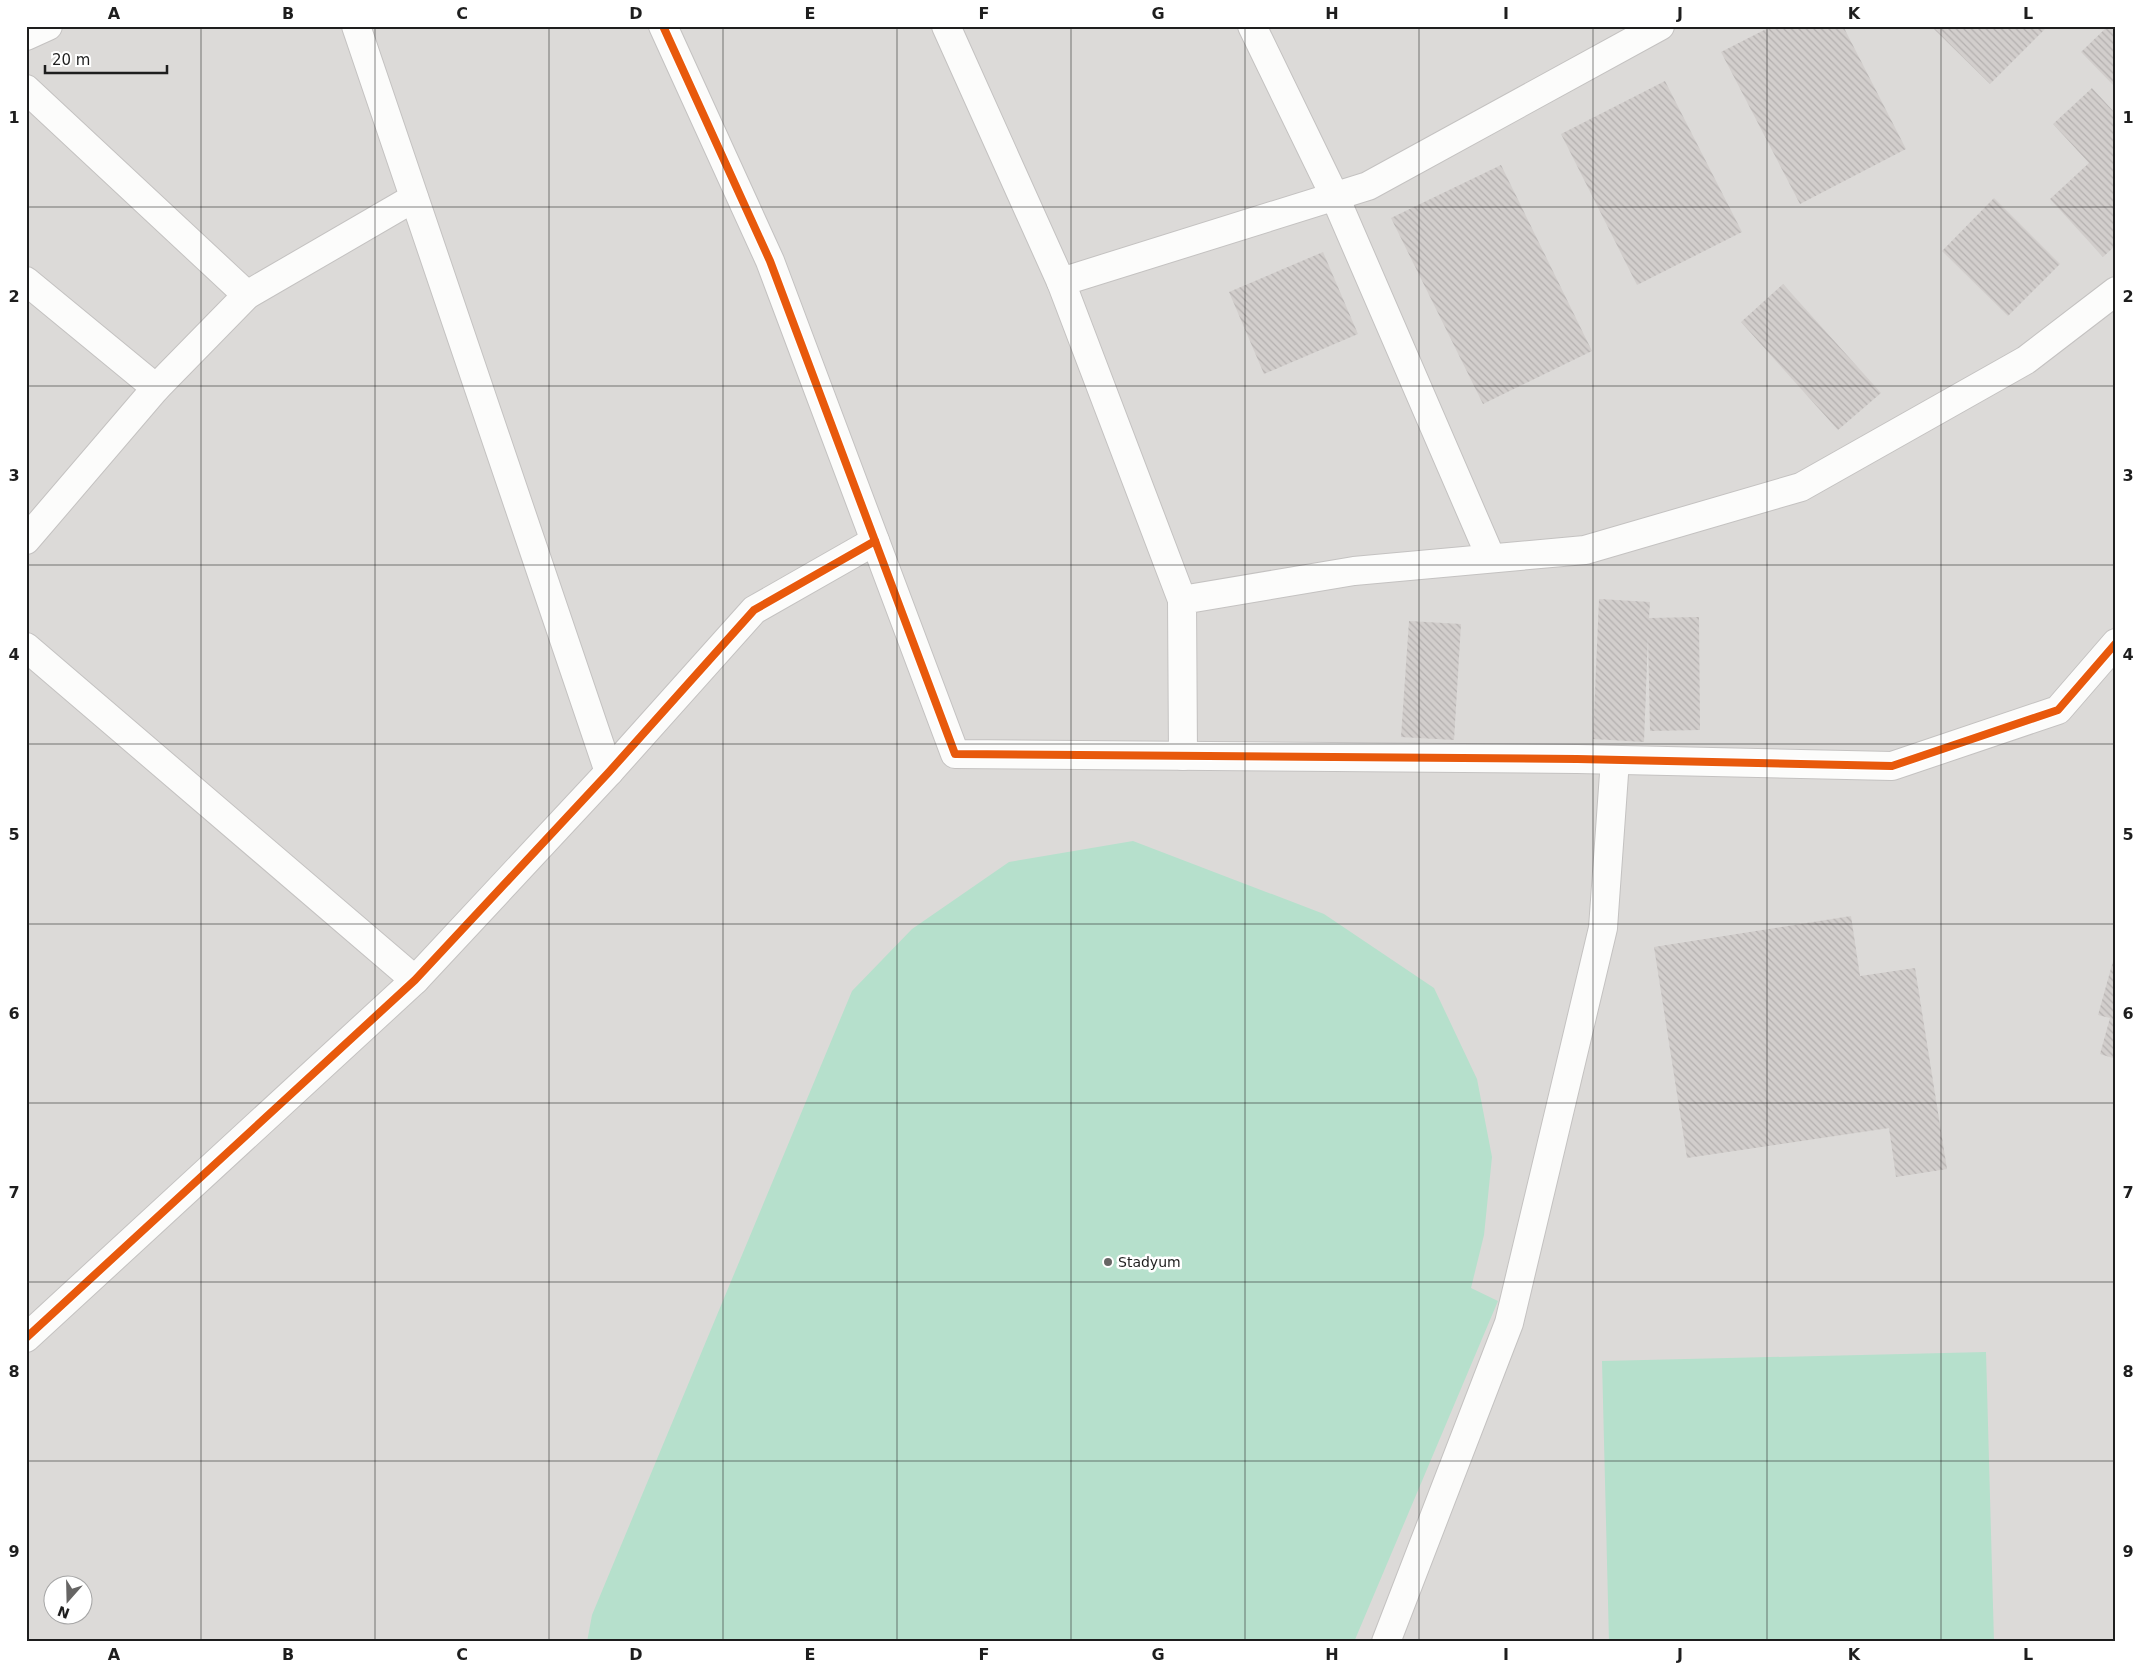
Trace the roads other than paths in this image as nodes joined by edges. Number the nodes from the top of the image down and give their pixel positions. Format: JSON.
{"nodes":[{"id":1,"x":48,"y":26,"type":"edge"},
{"id":2,"x":356,"y":26,"type":"edge"},
{"id":3,"x":663,"y":26,"type":"edge"},
{"id":4,"x":946,"y":26,"type":"edge"},
{"id":5,"x":1252,"y":26,"type":"edge"},
{"id":6,"x":1660,"y":26,"type":"edge"},
{"id":7,"x":26,"y":36,"type":"edge"},
{"id":8,"x":26,"y":89,"type":"edge"},
{"id":9,"x":1335,"y":197,"type":"junction"},
{"id":10,"x":414,"y":198,"type":"junction"},
{"id":11,"x":26,"y":281,"type":"edge"},
{"id":12,"x":1060,"y":282,"type":"junction"},
{"id":13,"x":2116,"y":291,"type":"edge"},
{"id":14,"x":247,"y":295,"type":"junction"},
{"id":15,"x":156,"y":388,"type":"junction"},
{"id":16,"x":26,"y":540,"type":"edge"},
{"id":17,"x":875,"y":541,"type":"junction"},
{"id":18,"x":1491,"y":558,"type":"junction"},
{"id":19,"x":1182,"y":600,"type":"junction"},
{"id":20,"x":2116,"y":643,"type":"edge"},
{"id":21,"x":26,"y":647,"type":"edge"},
{"id":22,"x":1183,"y":756,"type":"junction"},
{"id":23,"x":1615,"y":760,"type":"junction"},
{"id":24,"x":609,"y":772,"type":"junction"},
{"id":25,"x":416,"y":980,"type":"junction"},
{"id":26,"x":26,"y":1338,"type":"edge"},
{"id":27,"x":1386,"y":1642,"type":"edge"}],
"edges":[{"from":1,"to":7,"type":"street"},
{"from":2,"to":10,"type":"street"},
{"from":3,"to":17,"type":"street"},
{"from":4,"to":12,"type":"street"},
{"from":5,"to":9,"type":"street"},
{"from":6,"to":9,"type":"street"},
{"from":8,"to":14,"type":"street"},
{"from":9,"to":12,"type":"street"},
{"from":9,"to":18,"type":"street"},
{"from":10,"to":14,"type":"street"},
{"from":10,"to":24,"type":"street"},
{"from":11,"to":15,"type":"street"},
{"from":12,"to":19,"type":"street"},
{"from":13,"to":18,"type":"street"},
{"from":14,"to":15,"type":"street"},
{"from":15,"to":16,"type":"street"},
{"from":17,"to":22,"type":"street"},
{"from":17,"to":24,"type":"street"},
{"from":18,"to":19,"type":"street"},
{"from":19,"to":22,"type":"street"},
{"from":20,"to":23,"type":"street"},
{"from":21,"to":25,"type":"street"},
{"from":22,"to":23,"type":"street"},
{"from":23,"to":27,"type":"street"},
{"from":24,"to":25,"type":"street"},
{"from":25,"to":26,"type":"street"}]}
